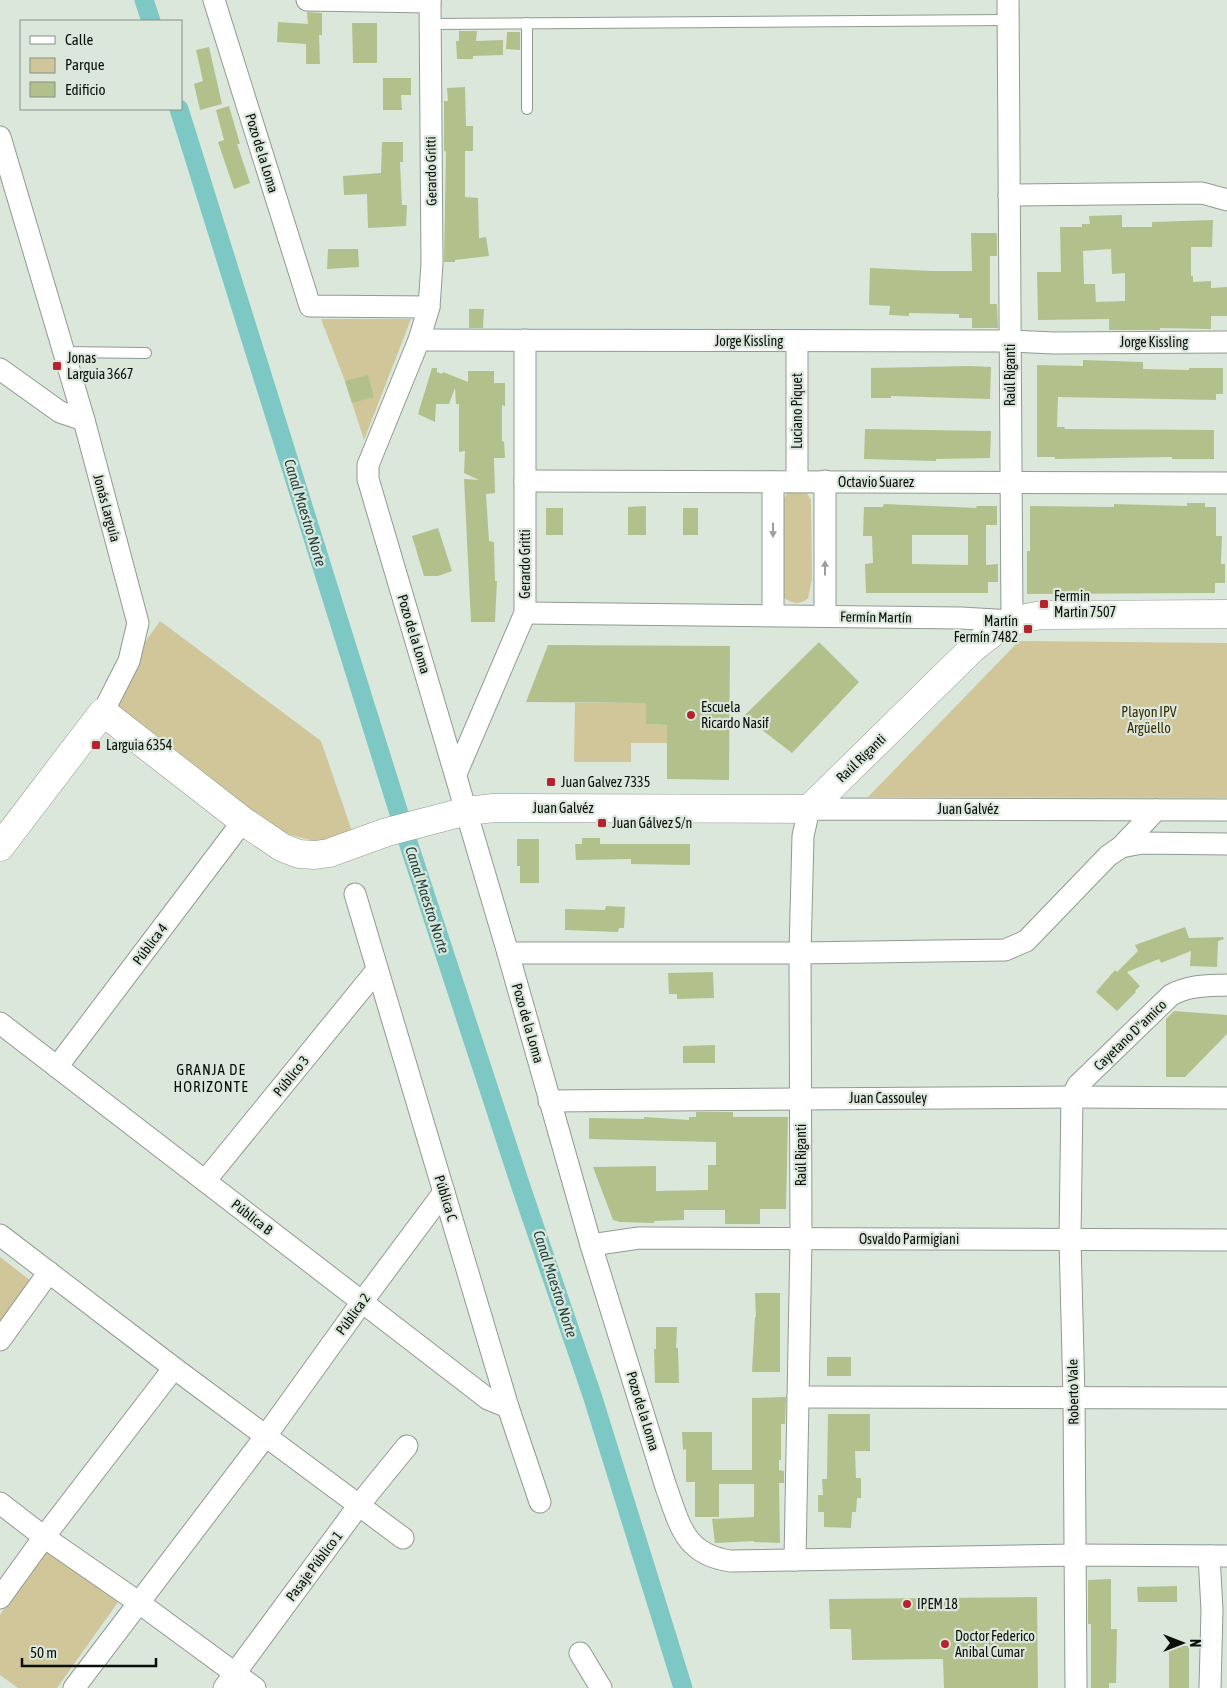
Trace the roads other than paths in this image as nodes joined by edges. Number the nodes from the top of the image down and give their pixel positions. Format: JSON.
{"nodes":[{"id":1,"x":214,"y":0,"type":"edge"},
{"id":2,"x":307,"y":0,"type":"edge"},
{"id":3,"x":430,"y":1,"type":"edge"},
{"id":4,"x":1008,"y":10,"type":"edge"},
{"id":5,"x":527,"y":23,"type":"junction"},
{"id":6,"x":430,"y":24,"type":"junction"},
{"id":7,"x":527,"y":108,"type":"dead end"},
{"id":8,"x":0,"y":138,"type":"edge"},
{"id":9,"x":1010,"y":195,"type":"junction"},
{"id":10,"x":1227,"y":200,"type":"edge"},
{"id":11,"x":429,"y":307,"type":"junction"},
{"id":12,"x":419,"y":340,"type":"junction"},
{"id":13,"x":525,"y":340,"type":"junction"},
{"id":14,"x":797,"y":341,"type":"junction"},
{"id":15,"x":1010,"y":341,"type":"junction"},
{"id":16,"x":1227,"y":342,"type":"edge"},
{"id":17,"x":63,"y":352,"type":"junction"},
{"id":18,"x":146,"y":353,"type":"dead end"},
{"id":19,"x":0,"y":369,"type":"edge"},
{"id":20,"x":84,"y":420,"type":"junction"},
{"id":21,"x":525,"y":481,"type":"junction"},
{"id":22,"x":797,"y":481,"type":"junction"},
{"id":23,"x":825,"y":481,"type":"junction"},
{"id":24,"x":773,"y":482,"type":"junction"},
{"id":25,"x":1011,"y":482,"type":"junction"},
{"id":26,"x":1227,"y":482,"type":"edge"},
{"id":27,"x":525,"y":614,"type":"junction"},
{"id":28,"x":1227,"y":614,"type":"edge"},
{"id":29,"x":772,"y":616,"type":"junction"},
{"id":30,"x":825,"y":616,"type":"junction"},
{"id":31,"x":1012,"y":621,"type":"junction"},
{"id":32,"x":103,"y":712,"type":"junction"},
{"id":33,"x":456,"y":774,"type":"junction"},
{"id":34,"x":809,"y":809,"type":"junction"},
{"id":35,"x":1156,"y":810,"type":"junction"},
{"id":36,"x":1227,"y":810,"type":"edge"},
{"id":37,"x":466,"y":811,"type":"junction"},
{"id":38,"x":244,"y":821,"type":"junction"},
{"id":39,"x":1227,"y":844,"type":"edge"},
{"id":40,"x":0,"y":847,"type":"edge"},
{"id":41,"x":1121,"y":847,"type":"junction"},
{"id":42,"x":355,"y":894,"type":"dead end"},
{"id":43,"x":508,"y":953,"type":"junction"},
{"id":44,"x":800,"y":953,"type":"junction"},
{"id":45,"x":377,"y":970,"type":"junction"},
{"id":46,"x":1227,"y":985,"type":"edge"},
{"id":47,"x":0,"y":1022,"type":"edge"},
{"id":48,"x":57,"y":1067,"type":"junction"},
{"id":49,"x":1072,"y":1097,"type":"junction"},
{"id":50,"x":800,"y":1098,"type":"junction"},
{"id":51,"x":1227,"y":1098,"type":"edge"},
{"id":52,"x":549,"y":1101,"type":"junction"},
{"id":53,"x":205,"y":1181,"type":"junction"},
{"id":54,"x":444,"y":1192,"type":"junction"},
{"id":55,"x":0,"y":1235,"type":"edge"},
{"id":56,"x":801,"y":1239,"type":"junction"},
{"id":57,"x":1070,"y":1239,"type":"junction"},
{"id":58,"x":1227,"y":1240,"type":"edge"},
{"id":59,"x":591,"y":1245,"type":"junction"},
{"id":60,"x":50,"y":1272,"type":"junction"},
{"id":61,"x":362,"y":1302,"type":"junction"},
{"id":62,"x":0,"y":1340,"type":"edge"},
{"id":63,"x":174,"y":1368,"type":"junction"},
{"id":64,"x":798,"y":1396,"type":"junction"},
{"id":65,"x":1074,"y":1397,"type":"junction"},
{"id":66,"x":1227,"y":1398,"type":"edge"},
{"id":67,"x":508,"y":1407,"type":"junction"},
{"id":68,"x":265,"y":1437,"type":"junction"},
{"id":69,"x":407,"y":1446,"type":"dead end"},
{"id":70,"x":540,"y":1502,"type":"dead end"},
{"id":71,"x":0,"y":1503,"type":"edge"},
{"id":72,"x":359,"y":1505,"type":"junction"},
{"id":73,"x":44,"y":1537,"type":"junction"},
{"id":74,"x":402,"y":1538,"type":"dead end"},
{"id":75,"x":1075,"y":1555,"type":"junction"},
{"id":76,"x":1218,"y":1556,"type":"edge"},
{"id":77,"x":795,"y":1560,"type":"junction"},
{"id":78,"x":0,"y":1598,"type":"edge"},
{"id":79,"x":138,"y":1602,"type":"junction"},
{"id":80,"x":580,"y":1652,"type":"dead end"},
{"id":81,"x":229,"y":1681,"type":"edge"},
{"id":82,"x":74,"y":1688,"type":"edge"},
{"id":83,"x":255,"y":1688,"type":"edge"},
{"id":84,"x":601,"y":1688,"type":"edge"},
{"id":85,"x":1076,"y":1688,"type":"edge"},
{"id":86,"x":1210,"y":1688,"type":"edge"}],
"edges":[{"from":1,"to":11,"type":"street","name":"Pozo de la Loma"},
{"from":2,"to":3,"type":"street"},
{"from":3,"to":6,"type":"street","name":"Gerardo Gritti"},
{"from":4,"to":5,"type":"lane"},
{"from":4,"to":9,"type":"street","name":"Raúl Riganti"},
{"from":5,"to":6,"type":"lane"},
{"from":5,"to":7,"type":"lane"},
{"from":6,"to":11,"type":"street","name":"Gerardo Gritti"},
{"from":8,"to":17,"type":"street","name":"Jonás Larguía"},
{"from":9,"to":10,"type":"street"},
{"from":9,"to":15,"type":"street","name":"Raúl Riganti"},
{"from":11,"to":12,"type":"street","name":"Gerardo Gritti"},
{"from":12,"to":13,"type":"street","name":"Jorge Kissling"},
{"from":12,"to":33,"type":"street","name":"Pozo de la Loma"},
{"from":13,"to":14,"type":"street","name":"Jorge Kissling"},
{"from":13,"to":21,"type":"street","name":"Gerardo Gritti"},
{"from":14,"to":15,"type":"street","name":"Jorge Kissling"},
{"from":14,"to":22,"type":"street","name":"Luciano Piquet"},
{"from":15,"to":16,"type":"street","name":"Jorge Kissling"},
{"from":15,"to":25,"type":"street","name":"Raúl Riganti"},
{"from":17,"to":18,"type":"lane"},
{"from":17,"to":20,"type":"street","name":"Jonás Larguía"},
{"from":19,"to":20,"type":"street"},
{"from":20,"to":32,"type":"street","name":"Jonás Larguía"},
{"from":21,"to":24,"type":"street","name":"Octavio Suarez"},
{"from":21,"to":27,"type":"street","name":"Gerardo Gritti"},
{"from":22,"to":23,"type":"street","name":"Octavio Suarez"},
{"from":22,"to":24,"type":"street","name":"Octavio Suarez"},
{"from":23,"to":25,"type":"street","name":"Octavio Suarez"},
{"from":30,"to":23,"type":"street","one_way":true},
{"from":24,"to":29,"type":"street","one_way":true},
{"from":25,"to":26,"type":"street","name":"Octavio Suarez"},
{"from":25,"to":31,"type":"street","name":"Raúl Riganti"},
{"from":27,"to":29,"type":"street","name":"Fermín Martín"},
{"from":27,"to":33,"type":"street","name":"Gerardo Gritti"},
{"from":28,"to":31,"type":"main road","name":"Fermín Martín"},
{"from":29,"to":30,"type":"street","name":"Fermín Martín"},
{"from":30,"to":31,"type":"street","name":"Fermín Martín"},
{"from":31,"to":34,"type":"main road","name":"Raúl Riganti"},
{"from":32,"to":38,"type":"main road","name":"Juan Galvéz"},
{"from":32,"to":40,"type":"main road","name":"Jonás Larguía"},
{"from":33,"to":37,"type":"street","name":"Pozo de la Loma"},
{"from":34,"to":35,"type":"street","name":"Juan Galvéz"},
{"from":34,"to":37,"type":"main road","name":"Juan Galvéz"},
{"from":34,"to":44,"type":"street","name":"Raúl Riganti"},
{"from":35,"to":36,"type":"street","name":"Juan Galvéz"},
{"from":35,"to":41,"type":"street"},
{"from":37,"to":38,"type":"main road","name":"Juan Galvéz"},
{"from":37,"to":43,"type":"street","name":"Pozo de la Loma"},
{"from":38,"to":48,"type":"street","name":"Pública 4"},
{"from":39,"to":41,"type":"street"},
{"from":41,"to":44,"type":"street"},
{"from":42,"to":45,"type":"street","name":"Pública C"},
{"from":43,"to":44,"type":"street"},
{"from":43,"to":52,"type":"street","name":"Pozo de la Loma"},
{"from":44,"to":50,"type":"street","name":"Raúl Riganti"},
{"from":45,"to":53,"type":"street","name":"Público 3"},
{"from":45,"to":54,"type":"street","name":"Pública C"},
{"from":46,"to":49,"type":"street","name":"Cayetano D''amico"},
{"from":47,"to":48,"type":"street","name":"Pública B"},
{"from":48,"to":53,"type":"street","name":"Pública B"},
{"from":49,"to":50,"type":"street","name":"Juan Cassouley"},
{"from":49,"to":51,"type":"street","name":"Juan Cassouley"},
{"from":49,"to":57,"type":"street","name":"Roberto Vale"},
{"from":50,"to":52,"type":"street","name":"Juan Cassouley"},
{"from":50,"to":56,"type":"street","name":"Raúl Riganti"},
{"from":52,"to":59,"type":"street","name":"Pozo de la Loma"},
{"from":53,"to":61,"type":"street","name":"Pública B"},
{"from":54,"to":61,"type":"street","name":"Pública 2"},
{"from":54,"to":67,"type":"street","name":"Pública C"},
{"from":55,"to":60,"type":"street"},
{"from":56,"to":57,"type":"street","name":"Osvaldo Parmigiani"},
{"from":56,"to":59,"type":"street","name":"Osvaldo Parmigiani"},
{"from":56,"to":64,"type":"street","name":"Raúl Riganti"},
{"from":57,"to":58,"type":"street","name":"Osvaldo Parmigiani"},
{"from":57,"to":65,"type":"street","name":"Roberto Vale"},
{"from":59,"to":77,"type":"street","name":"Pozo de la Loma"},
{"from":60,"to":62,"type":"street"},
{"from":60,"to":63,"type":"street"},
{"from":61,"to":67,"type":"street","name":"Pública B"},
{"from":61,"to":68,"type":"street","name":"Pública 2"},
{"from":63,"to":68,"type":"street"},
{"from":63,"to":73,"type":"street"},
{"from":64,"to":65,"type":"street"},
{"from":64,"to":77,"type":"street","name":"Raúl Riganti"},
{"from":65,"to":66,"type":"street"},
{"from":65,"to":75,"type":"street","name":"Roberto Vale"},
{"from":67,"to":70,"type":"street","name":"Pública C"},
{"from":68,"to":72,"type":"street"},
{"from":68,"to":79,"type":"street","name":"Pública 2"},
{"from":69,"to":72,"type":"street","name":"Pasaje Público 1"},
{"from":71,"to":73,"type":"street"},
{"from":72,"to":74,"type":"street"},
{"from":72,"to":81,"type":"street","name":"Pasaje Público 1"},
{"from":73,"to":78,"type":"street"},
{"from":73,"to":79,"type":"street"},
{"from":75,"to":76,"type":"street"},
{"from":75,"to":77,"type":"street"},
{"from":75,"to":85,"type":"street","name":"Roberto Vale"},
{"from":76,"to":86,"type":"street"},
{"from":79,"to":81,"type":"street"},
{"from":79,"to":82,"type":"street"},
{"from":80,"to":84,"type":"street"},
{"from":81,"to":83,"type":"street"}]}
